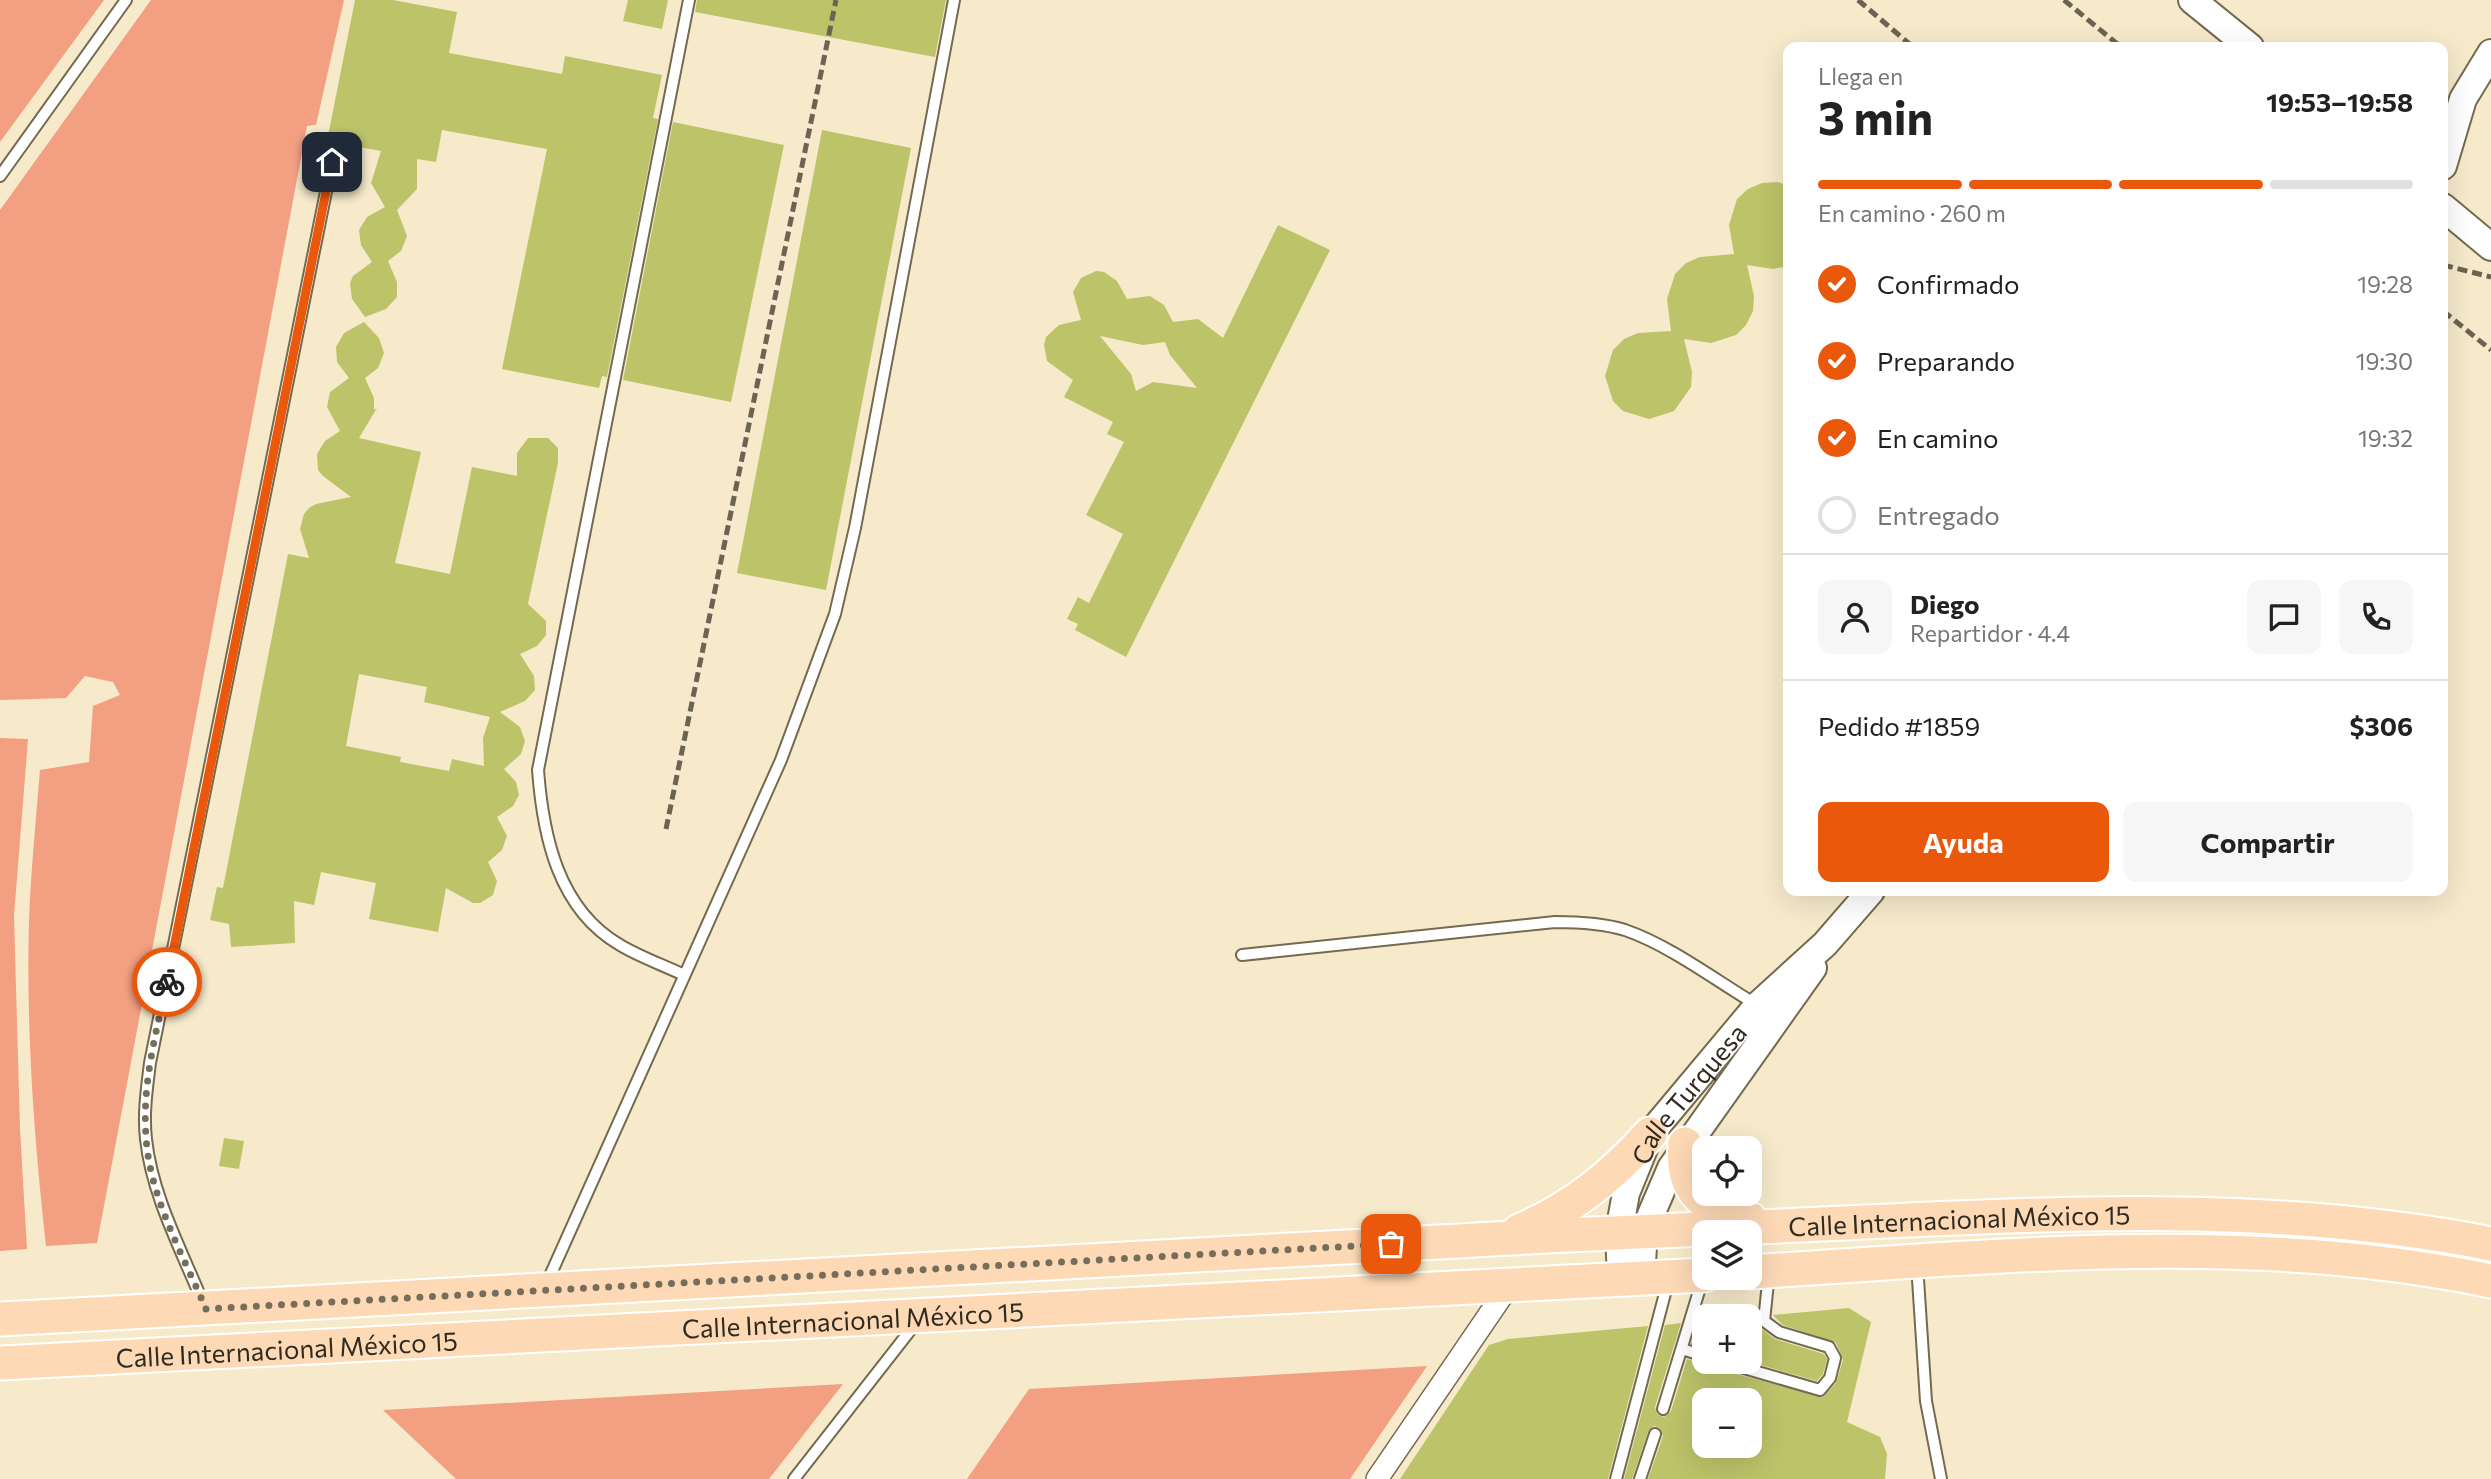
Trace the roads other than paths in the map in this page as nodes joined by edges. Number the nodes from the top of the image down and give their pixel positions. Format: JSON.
{"nodes":[{"id":1,"x":126,"y":0,"type":"edge"},
{"id":2,"x":689,"y":0,"type":"edge"},
{"id":3,"x":954,"y":0,"type":"edge"},
{"id":4,"x":2193,"y":0,"type":"edge"},
{"id":5,"x":2244,"y":42,"type":"edge"},
{"id":6,"x":2491,"y":53,"type":"edge"},
{"id":7,"x":2448,"y":149,"type":"edge"},
{"id":8,"x":332,"y":162,"type":"dead end"},
{"id":9,"x":0,"y":176,"type":"edge"},
{"id":10,"x":2448,"y":211,"type":"edge"},
{"id":11,"x":2491,"y":247,"type":"edge"},
{"id":12,"x":1867,"y":896,"type":"edge"},
{"id":13,"x":1242,"y":956,"type":"dead end"},
{"id":14,"x":684,"y":975,"type":"junction"},
{"id":15,"x":1768,"y":1011,"type":"junction"},
{"id":16,"x":1650,"y":1134,"type":"junction"},
{"id":17,"x":1685,"y":1144,"type":"junction"},
{"id":18,"x":1790,"y":1225,"type":"junction"},
{"id":19,"x":1631,"y":1231,"type":"junction"},
{"id":20,"x":1503,"y":1237,"type":"junction"},
{"id":21,"x":2491,"y":1244,"type":"edge"},
{"id":22,"x":1917,"y":1261,"type":"junction"},
{"id":23,"x":1762,"y":1271,"type":"edge"},
{"id":24,"x":1692,"y":1276,"type":"edge"},
{"id":25,"x":1644,"y":1278,"type":"junction"},
{"id":26,"x":2491,"y":1281,"type":"edge"},
{"id":27,"x":1510,"y":1284,"type":"junction"},
{"id":28,"x":544,"y":1290,"type":"junction"},
{"id":29,"x":1700,"y":1290,"type":"edge"},
{"id":30,"x":1761,"y":1290,"type":"edge"},
{"id":31,"x":206,"y":1309,"type":"junction"},
{"id":32,"x":922,"y":1315,"type":"junction"},
{"id":33,"x":0,"y":1319,"type":"edge"},
{"id":34,"x":1682,"y":1349,"type":"junction"},
{"id":35,"x":1692,"y":1352,"type":"edge"},
{"id":36,"x":0,"y":1363,"type":"edge"},
{"id":37,"x":1762,"y":1373,"type":"edge"},
{"id":38,"x":1664,"y":1409,"type":"dead end"},
{"id":39,"x":1655,"y":1434,"type":"dead end"},
{"id":40,"x":794,"y":1479,"type":"edge"},
{"id":41,"x":1377,"y":1479,"type":"edge"},
{"id":42,"x":1616,"y":1479,"type":"edge"},
{"id":43,"x":1640,"y":1479,"type":"edge"},
{"id":44,"x":1941,"y":1479,"type":"edge"}],
"edges":[{"from":1,"to":9,"type":"lane"},
{"from":2,"to":14,"type":"lane"},
{"from":3,"to":14,"type":"lane"},
{"from":4,"to":5,"type":"street"},
{"from":6,"to":7,"type":"street"},
{"from":8,"to":31,"type":"lane"},
{"from":10,"to":11,"type":"street"},
{"from":12,"to":15,"type":"street","name":"Calle Turquesa"},
{"from":13,"to":15,"type":"lane"},
{"from":14,"to":28,"type":"lane"},
{"from":15,"to":16,"type":"street","name":"Calle Turquesa"},
{"from":15,"to":17,"type":"street","name":"Calle Turquesa"},
{"from":16,"to":19,"type":"street","name":"Calle Turquesa"},
{"from":16,"to":20,"type":"main road"},
{"from":17,"to":18,"type":"main road"},
{"from":17,"to":19,"type":"street","name":"Calle Turquesa"},
{"from":18,"to":19,"type":"main road","name":"Calle Internacional México 15"},
{"from":18,"to":21,"type":"main road","name":"Calle Internacional México 15"},
{"from":19,"to":20,"type":"main road","name":"Calle Internacional México 15"},
{"from":19,"to":25,"type":"street","name":"Calle Turquesa"},
{"from":20,"to":28,"type":"main road","name":"Calle Internacional México 15"},
{"from":22,"to":23,"type":"main road","name":"Calle Internacional México 15"},
{"from":22,"to":26,"type":"main road","name":"Calle Internacional México 15"},
{"from":22,"to":44,"type":"lane"},
{"from":24,"to":25,"type":"main road","name":"Calle Internacional México 15"},
{"from":25,"to":27,"type":"main road","name":"Calle Internacional México 15"},
{"from":25,"to":42,"type":"lane"},
{"from":27,"to":32,"type":"main road","name":"Calle Internacional México 15"},
{"from":27,"to":41,"type":"street"},
{"from":28,"to":31,"type":"main road","name":"Calle Internacional México 15"},
{"from":29,"to":34,"type":"lane"},
{"from":30,"to":37,"type":"lane"},
{"from":31,"to":33,"type":"main road","name":"Calle Internacional México 15"},
{"from":32,"to":36,"type":"main road","name":"Calle Internacional México 15"},
{"from":32,"to":40,"type":"lane"},
{"from":34,"to":35,"type":"lane"},
{"from":34,"to":38,"type":"lane"},
{"from":39,"to":43,"type":"lane"}]}
